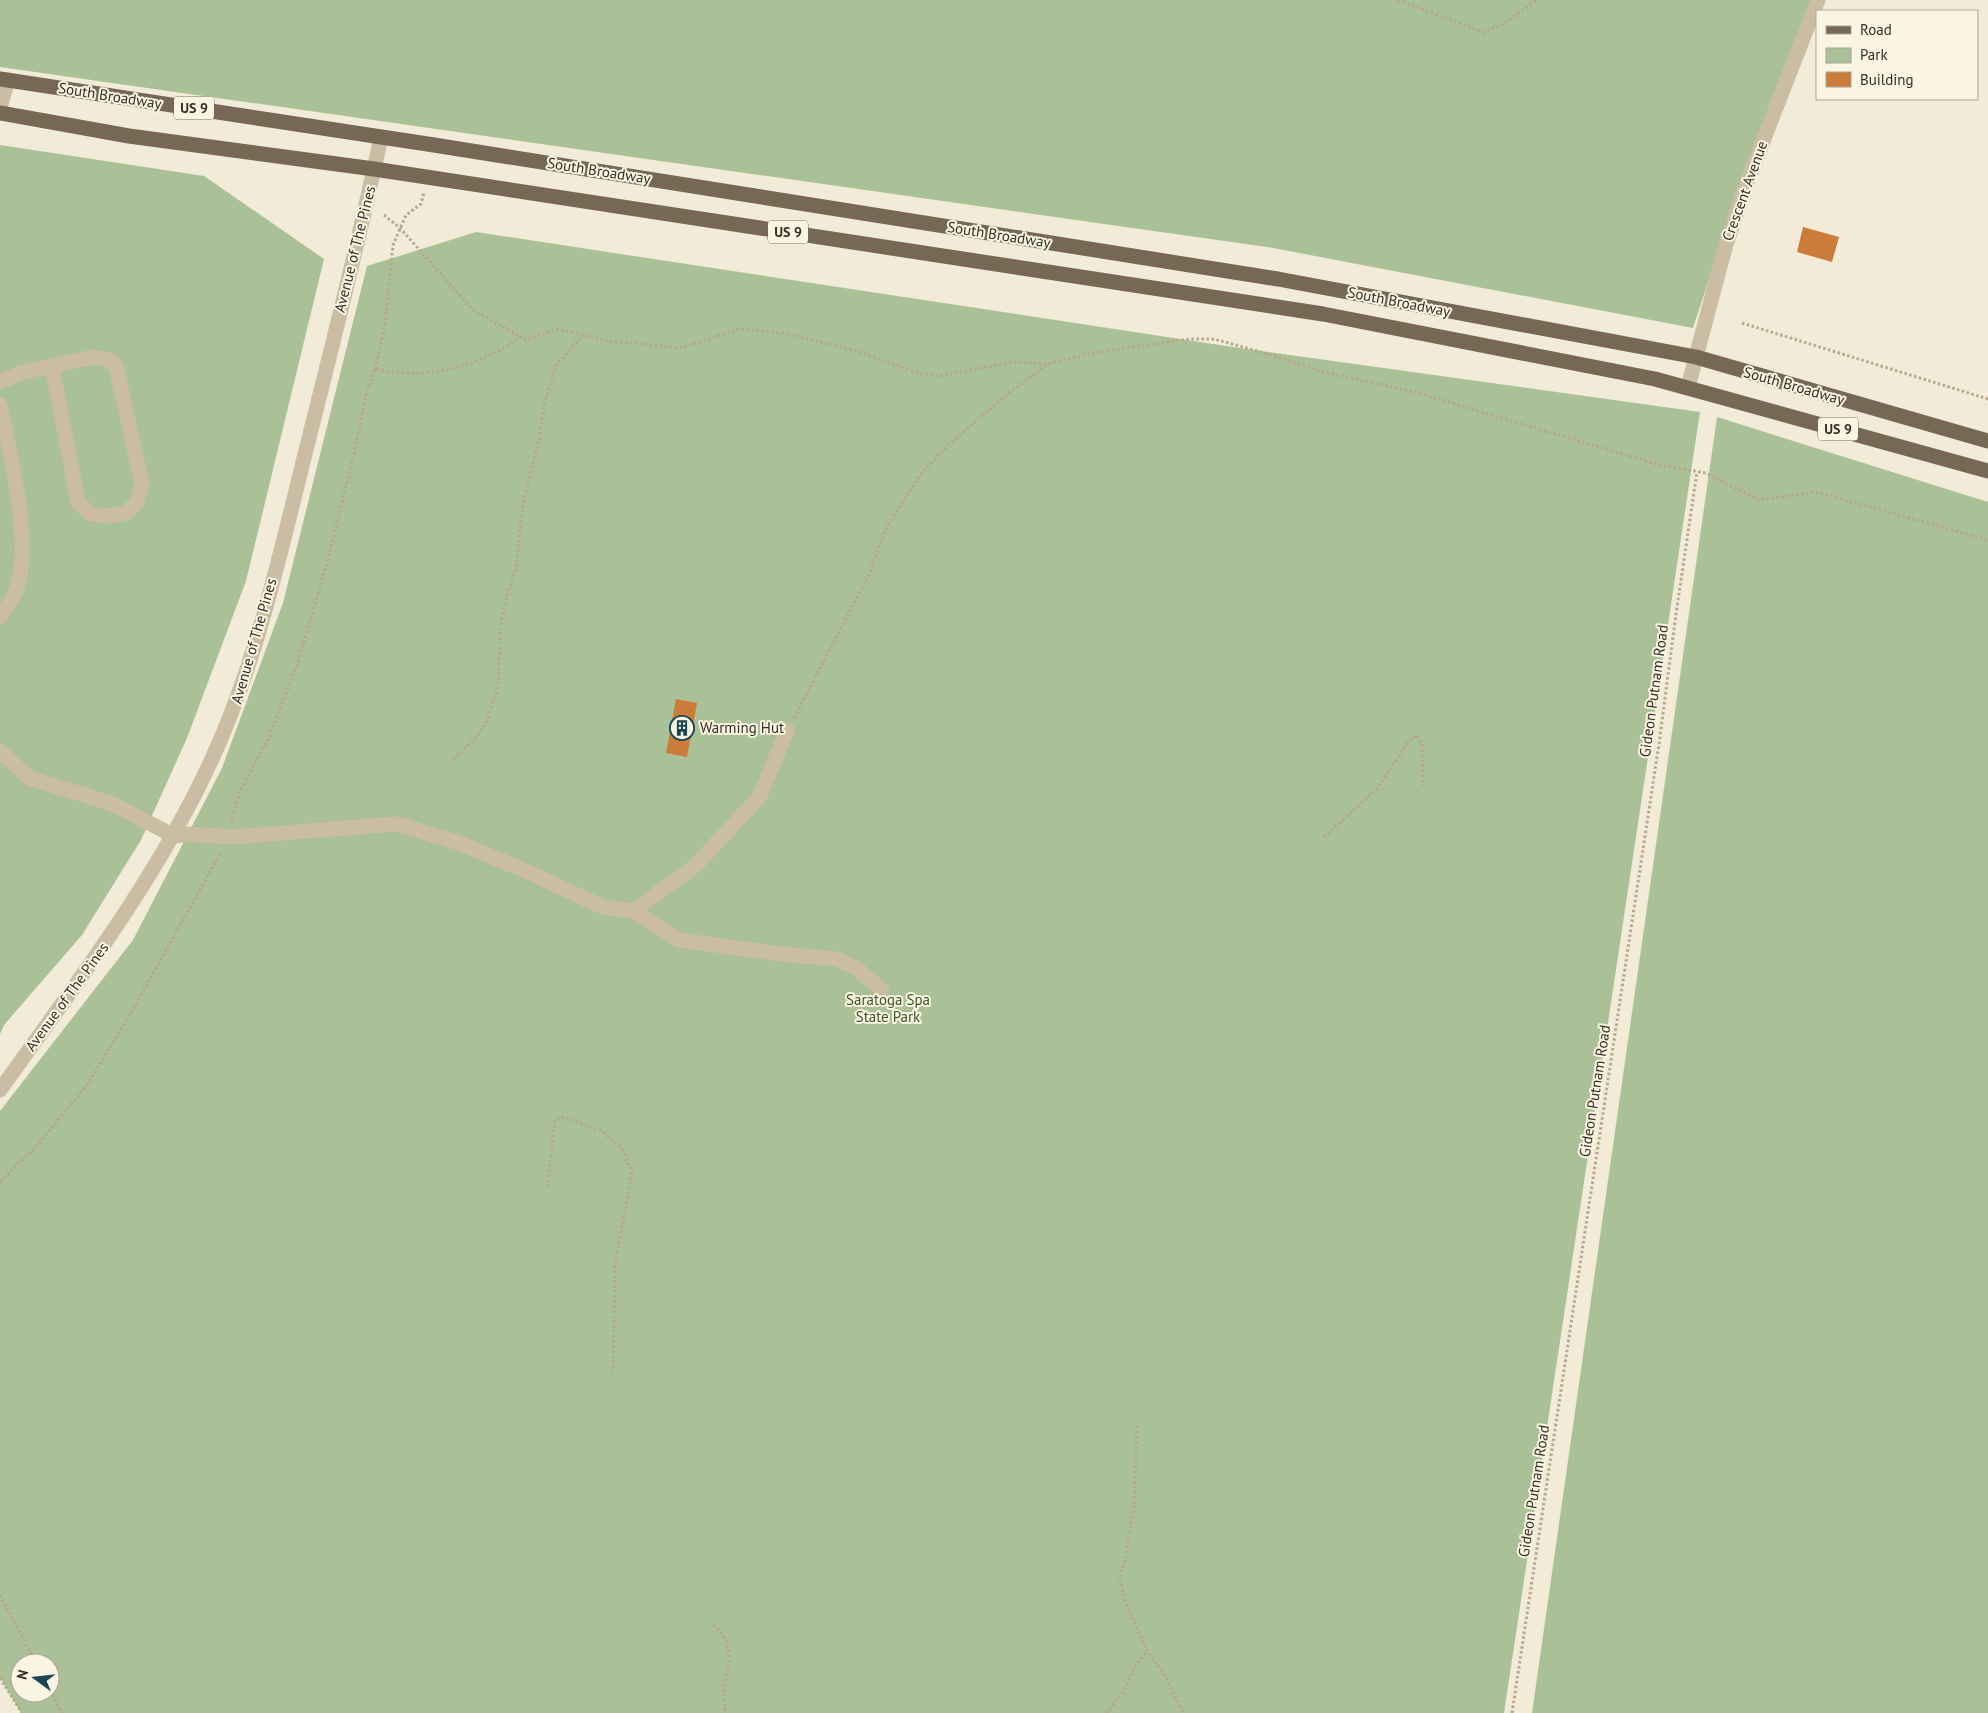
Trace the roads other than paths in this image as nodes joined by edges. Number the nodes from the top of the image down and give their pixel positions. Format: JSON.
{"nodes":[{"id":1,"x":1818,"y":0,"type":"edge"},
{"id":2,"x":4,"y":79,"type":"edge"},
{"id":3,"x":0,"y":107,"type":"edge"},
{"id":4,"x":0,"y":113,"type":"edge"},
{"id":5,"x":381,"y":137,"type":"junction"},
{"id":6,"x":374,"y":169,"type":"junction"},
{"id":7,"x":1696,"y":358,"type":"junction"},
{"id":8,"x":52,"y":366,"type":"junction"},
{"id":9,"x":0,"y":382,"type":"edge"},
{"id":10,"x":1688,"y":387,"type":"junction"},
{"id":11,"x":0,"y":405,"type":"edge"},
{"id":12,"x":1988,"y":441,"type":"edge"},
{"id":13,"x":1988,"y":471,"type":"edge"},
{"id":14,"x":0,"y":617,"type":"edge"},
{"id":15,"x":787,"y":730,"type":"road end"},
{"id":16,"x":0,"y":751,"type":"edge"},
{"id":17,"x":174,"y":836,"type":"junction"},
{"id":18,"x":633,"y":912,"type":"junction"},
{"id":19,"x":882,"y":990,"type":"dead end"},
{"id":20,"x":0,"y":1090,"type":"edge"}],
"edges":[{"from":1,"to":7,"type":"street","name":"Crescent Avenue"},
{"from":2,"to":3,"type":"street"},
{"from":2,"to":5,"type":"main road","name":"South Broadway","number":"US 9"},
{"from":4,"to":6,"type":"main road","name":"South Broadway","number":"US 9"},
{"from":5,"to":6,"type":"street","name":"Avenue of The Pines"},
{"from":5,"to":7,"type":"main road","name":"South Broadway","number":"US 9"},
{"from":6,"to":10,"type":"main road","name":"South Broadway","number":"US 9"},
{"from":6,"to":17,"type":"street","name":"Avenue of The Pines"},
{"from":7,"to":10,"type":"street","name":"Crescent Avenue"},
{"from":7,"to":12,"type":"main road","name":"South Broadway","number":"US 9"},
{"from":8,"to":8,"type":"street"},
{"from":8,"to":9,"type":"street"},
{"from":10,"to":13,"type":"main road","name":"South Broadway","number":"US 9"},
{"from":11,"to":14,"type":"street"},
{"from":15,"to":18,"type":"street"},
{"from":16,"to":17,"type":"street"},
{"from":17,"to":18,"type":"street"},
{"from":17,"to":20,"type":"street","name":"Avenue of The Pines"},
{"from":18,"to":19,"type":"street"}]}
